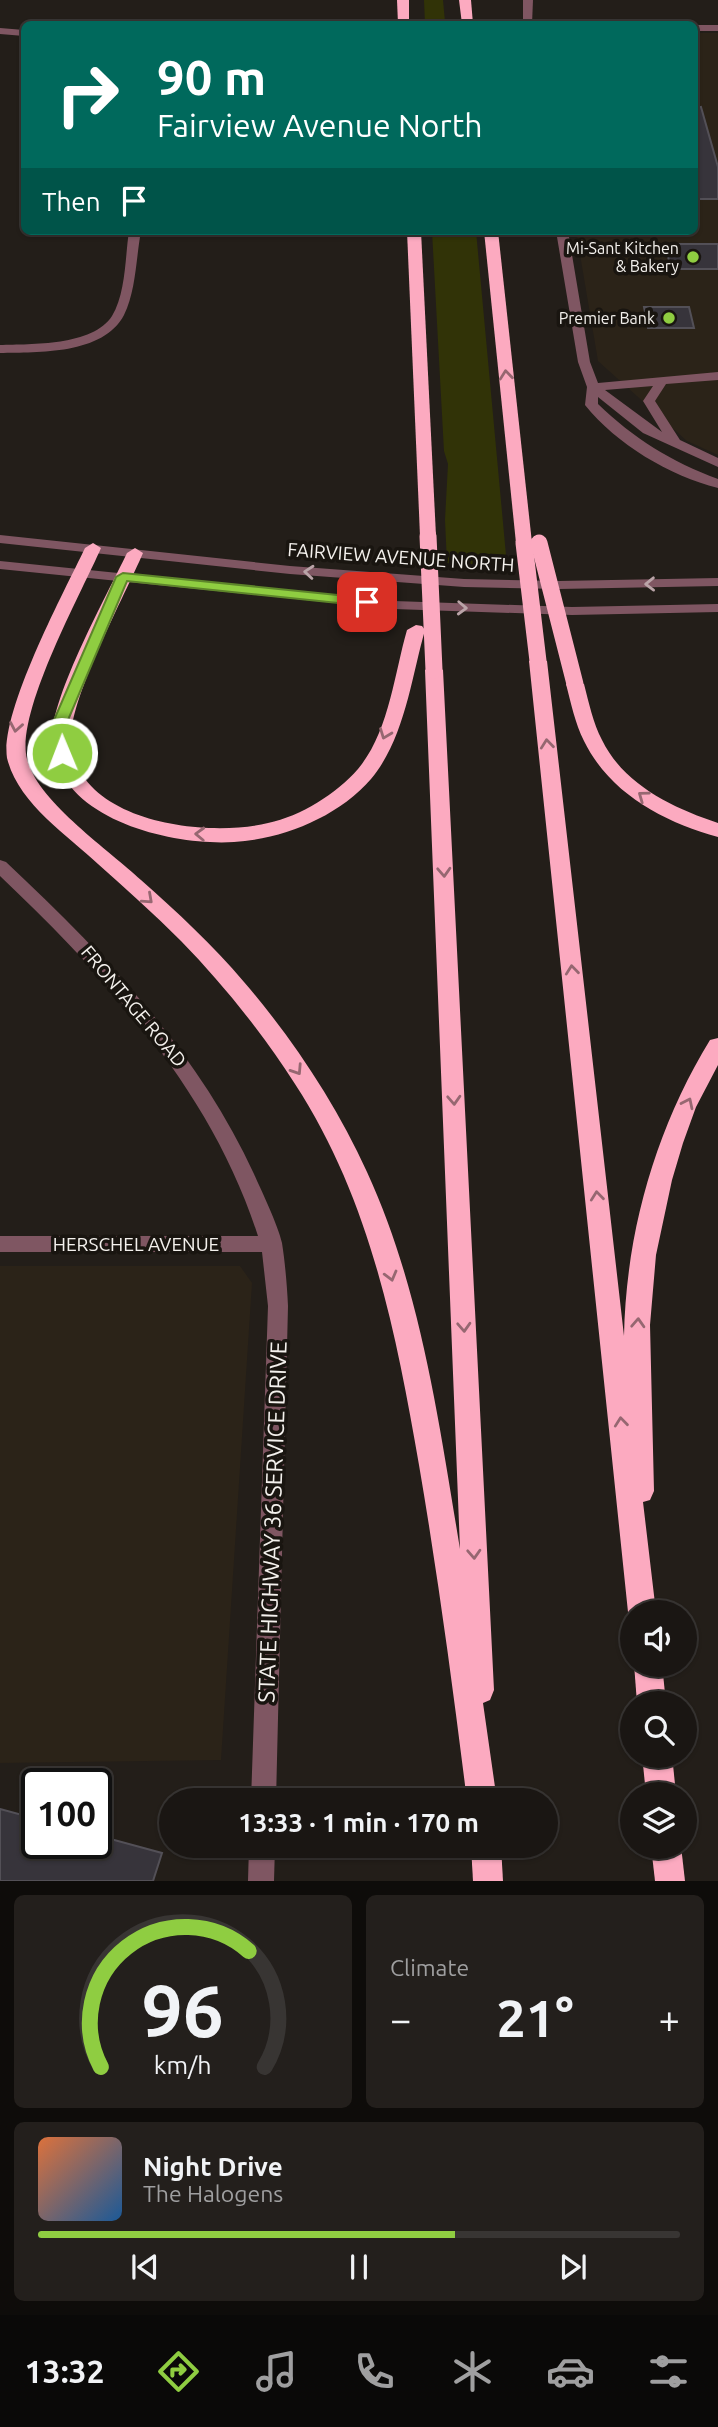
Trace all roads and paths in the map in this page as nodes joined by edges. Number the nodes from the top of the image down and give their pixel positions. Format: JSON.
{"nodes":[{"id":1,"x":465,"y":0,"type":"edge"},
{"id":2,"x":477,"y":0,"type":"edge"},
{"id":3,"x":528,"y":0,"type":"edge"},
{"id":4,"x":403,"y":3,"type":"edge"},
{"id":5,"x":404,"y":21,"type":"edge"},
{"id":6,"x":468,"y":21,"type":"edge"},
{"id":7,"x":475,"y":21,"type":"edge"},
{"id":8,"x":528,"y":21,"type":"edge"},
{"id":9,"x":698,"y":28,"type":"edge"},
{"id":10,"x":718,"y":28,"type":"edge"},
{"id":11,"x":0,"y":31,"type":"edge"},
{"id":12,"x":21,"y":33,"type":"edge"},
{"id":13,"x":134,"y":235,"type":"edge"},
{"id":14,"x":414,"y":235,"type":"edge"},
{"id":15,"x":491,"y":235,"type":"edge"},
{"id":16,"x":563,"y":235,"type":"edge"},
{"id":17,"x":0,"y":349,"type":"edge"},
{"id":18,"x":718,"y":376,"type":"edge"},
{"id":19,"x":663,"y":380,"type":"junction"},
{"id":20,"x":593,"y":387,"type":"junction"},
{"id":21,"x":678,"y":446,"type":"junction"},
{"id":22,"x":718,"y":463,"type":"edge"},
{"id":23,"x":718,"y":484,"type":"edge"},
{"id":24,"x":0,"y":539,"type":"edge"},
{"id":25,"x":532,"y":543,"type":"junction"},
{"id":26,"x":93,"y":548,"type":"junction"},
{"id":27,"x":135,"y":553,"type":"junction"},
{"id":28,"x":0,"y":565,"type":"edge"},
{"id":29,"x":84,"y":572,"type":"junction"},
{"id":30,"x":123,"y":577,"type":"junction"},
{"id":31,"x":718,"y":582,"type":"edge"},
{"id":32,"x":431,"y":606,"type":"junction"},
{"id":33,"x":718,"y":608,"type":"edge"},
{"id":34,"x":718,"y":830,"type":"edge"},
{"id":35,"x":0,"y":866,"type":"edge"},
{"id":36,"x":718,"y":1046,"type":"edge"},
{"id":37,"x":0,"y":1244,"type":"edge"},
{"id":38,"x":272,"y":1244,"type":"junction"},
{"id":39,"x":642,"y":1600,"type":"edge"},
{"id":40,"x":643,"y":1600,"type":"edge"},
{"id":41,"x":263,"y":1788,"type":"edge"},
{"id":42,"x":481,"y":1788,"type":"edge"},
{"id":43,"x":482,"y":1788,"type":"edge"},
{"id":44,"x":262,"y":1858,"type":"edge"},
{"id":45,"x":487,"y":1858,"type":"edge"},
{"id":46,"x":667,"y":1859,"type":"edge"},
{"id":47,"x":261,"y":1881,"type":"edge"},
{"id":48,"x":488,"y":1881,"type":"edge"},
{"id":49,"x":670,"y":1881,"type":"edge"}],
"edges":[{"from":1,"to":6,"type":"highway"},
{"from":2,"to":7,"type":"highway"},
{"from":3,"to":8,"type":"street"},
{"from":4,"to":5,"type":"highway"},
{"from":9,"to":10,"type":"street"},
{"from":11,"to":12,"type":"street"},
{"from":13,"to":17,"type":"street"},
{"from":14,"to":32,"type":"highway","bridge":true},
{"from":25,"to":15,"type":"highway","one_way":true},
{"from":16,"to":20,"type":"street"},
{"from":18,"to":19,"type":"street"},
{"from":19,"to":20,"type":"street"},
{"from":19,"to":21,"type":"street"},
{"from":20,"to":21,"type":"street"},
{"from":20,"to":23,"type":"street"},
{"from":21,"to":22,"type":"street"},
{"from":24,"to":26,"type":"street","name":"FAIRVIEW AVENUE NORTH"},
{"from":34,"to":25,"type":"highway","one_way":true,"bridge":true},
{"from":39,"to":25,"type":"highway","one_way":true,"bridge":true},
{"from":26,"to":27,"type":"street","name":"FAIRVIEW AVENUE NORTH"},
{"from":26,"to":29,"type":"highway"},
{"from":27,"to":30,"type":"highway"},
{"from":31,"to":27,"type":"street","name":"FAIRVIEW AVENUE NORTH","one_way":true},
{"from":28,"to":29,"type":"street"},
{"from":29,"to":30,"type":"street"},
{"from":29,"to":42,"type":"highway","one_way":true},
{"from":32,"to":30,"type":"highway","one_way":true},
{"from":30,"to":33,"type":"street","one_way":true},
{"from":32,"to":43,"type":"highway","one_way":true,"bridge":true},
{"from":35,"to":38,"type":"street","name":"FRONTAGE ROAD"},
{"from":40,"to":36,"type":"highway","one_way":true},
{"from":37,"to":38,"type":"street","name":"HERSCHEL AVENUE"},
{"from":38,"to":41,"type":"street","name":"STATE HIGHWAY 36 SERVICE DRIVE"},
{"from":44,"to":47,"type":"street"},
{"from":45,"to":48,"type":"highway"},
{"from":46,"to":49,"type":"highway"}]}
